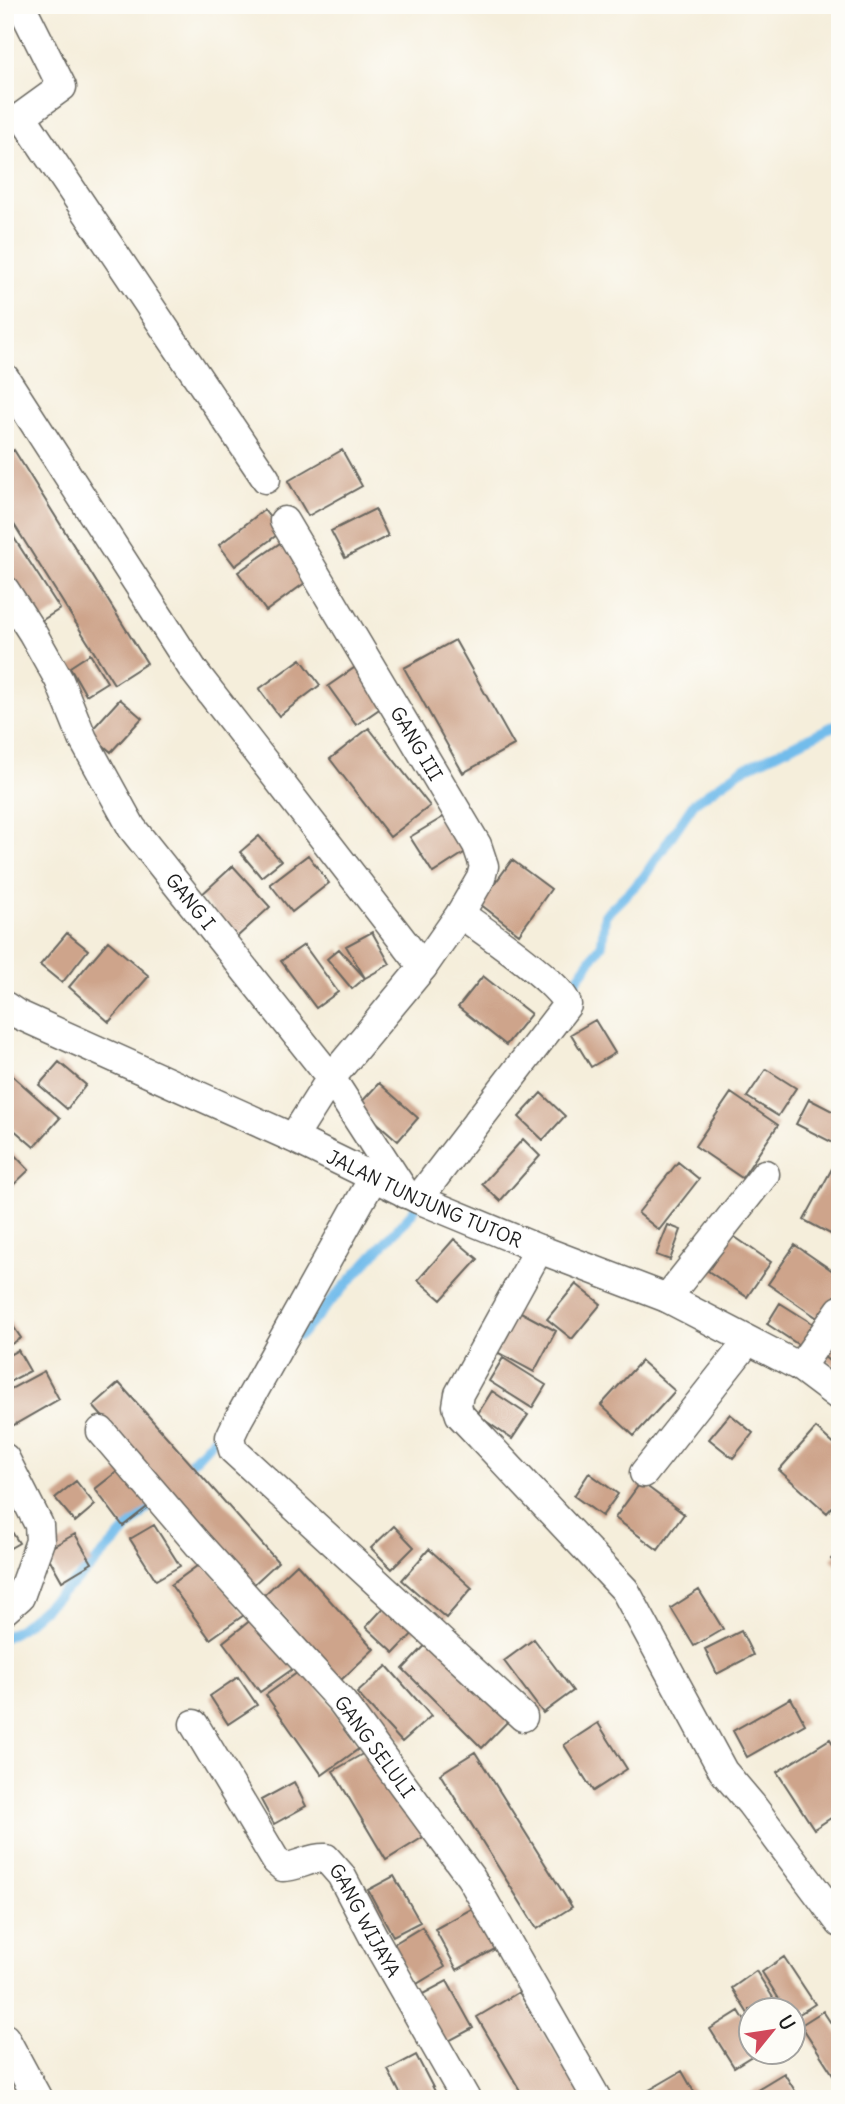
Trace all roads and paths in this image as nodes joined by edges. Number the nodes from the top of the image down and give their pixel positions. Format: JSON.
{"nodes":[{"id":1,"x":21,"y":5,"type":"edge"},
{"id":2,"x":5,"y":378,"type":"edge"},
{"id":3,"x":265,"y":479,"type":"dead end"},
{"id":4,"x":284,"y":521,"type":"dead end"},
{"id":5,"x":5,"y":590,"type":"edge"},
{"id":6,"x":460,"y":914,"type":"junction"},
{"id":7,"x":423,"y":967,"type":"junction"},
{"id":8,"x":9,"y":1015,"type":"edge"},
{"id":9,"x":331,"y":1078,"type":"junction"},
{"id":10,"x":293,"y":1138,"type":"junction"},
{"id":11,"x":765,"y":1174,"type":"dead end"},
{"id":12,"x":373,"y":1178,"type":"junction"},
{"id":13,"x":412,"y":1196,"type":"junction"},
{"id":14,"x":539,"y":1249,"type":"junction"},
{"id":15,"x":667,"y":1298,"type":"junction"},
{"id":16,"x":840,"y":1310,"type":"edge"},
{"id":17,"x":748,"y":1340,"type":"junction"},
{"id":18,"x":800,"y":1367,"type":"junction"},
{"id":19,"x":840,"y":1397,"type":"edge"},
{"id":20,"x":101,"y":1431,"type":"dead end"},
{"id":21,"x":5,"y":1458,"type":"edge"},
{"id":22,"x":644,"y":1474,"type":"dead end"},
{"id":23,"x":5,"y":1610,"type":"edge"},
{"id":24,"x":523,"y":1717,"type":"dead end"},
{"id":25,"x":194,"y":1724,"type":"dead end"},
{"id":26,"x":840,"y":1923,"type":"edge"},
{"id":27,"x":5,"y":2038,"type":"edge"},
{"id":28,"x":38,"y":2099,"type":"edge"},
{"id":29,"x":466,"y":2099,"type":"edge"},
{"id":30,"x":597,"y":2099,"type":"edge"}],
"edges":[{"from":1,"to":3,"type":"street"},
{"from":2,"to":7,"type":"street"},
{"from":4,"to":6,"type":"street","name":"GANG III"},
{"from":5,"to":9,"type":"street","name":"GANG I"},
{"from":6,"to":7,"type":"street","name":"GANG III"},
{"from":6,"to":13,"type":"street"},
{"from":7,"to":9,"type":"street","name":"GANG III"},
{"from":8,"to":10,"type":"street","name":"JALAN TUNJUNG TUTOR"},
{"from":9,"to":10,"type":"street","name":"GANG III"},
{"from":9,"to":13,"type":"street","name":"GANG I"},
{"from":10,"to":12,"type":"street","name":"JALAN TUNJUNG TUTOR"},
{"from":11,"to":15,"type":"street"},
{"from":12,"to":13,"type":"street","name":"JALAN TUNJUNG TUTOR"},
{"from":12,"to":24,"type":"street"},
{"from":13,"to":14,"type":"street","name":"JALAN TUNJUNG TUTOR"},
{"from":14,"to":15,"type":"street","name":"JALAN TUNJUNG TUTOR"},
{"from":14,"to":26,"type":"street"},
{"from":15,"to":17,"type":"street","name":"JALAN TUNJUNG TUTOR"},
{"from":16,"to":18,"type":"street"},
{"from":17,"to":18,"type":"street","name":"JALAN TUNJUNG TUTOR"},
{"from":17,"to":22,"type":"street"},
{"from":18,"to":19,"type":"street","name":"JALAN TUNJUNG TUTOR"},
{"from":20,"to":30,"type":"street","name":"GANG SELULI"},
{"from":21,"to":23,"type":"street"},
{"from":25,"to":29,"type":"street","name":"GANG WIJAYA"},
{"from":27,"to":28,"type":"street"}]}
